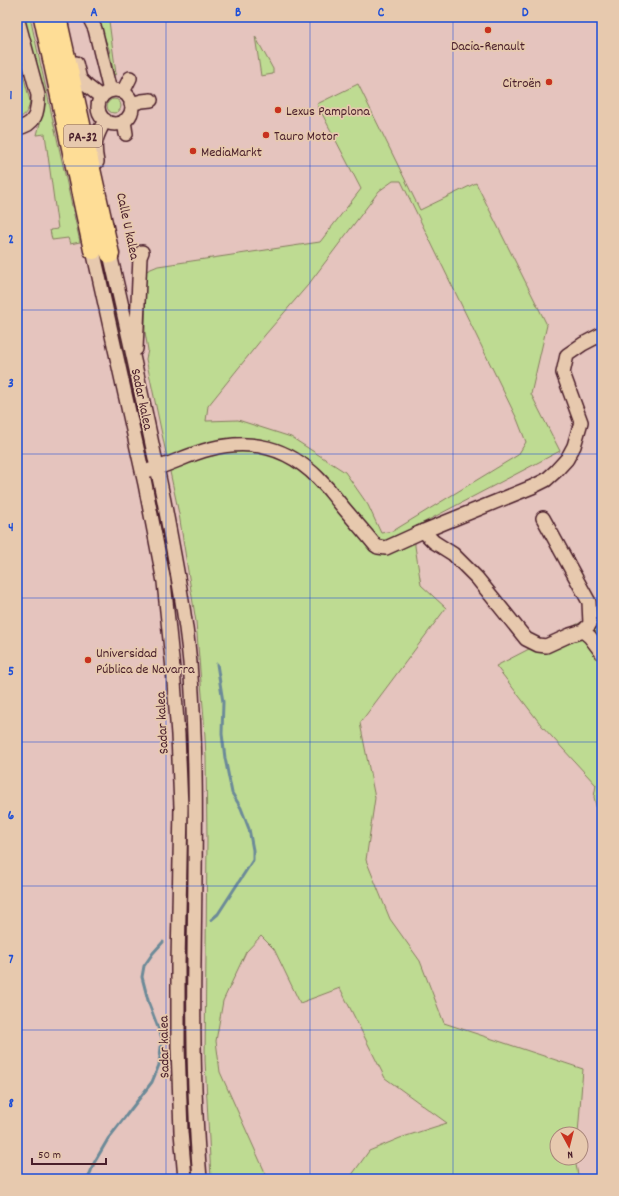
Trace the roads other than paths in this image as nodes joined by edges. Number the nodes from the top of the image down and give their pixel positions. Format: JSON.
{"nodes":[{"id":1,"x":17,"y":17,"type":"edge"},
{"id":2,"x":42,"y":17,"type":"edge"},
{"id":3,"x":57,"y":17,"type":"edge"},
{"id":4,"x":66,"y":17,"type":"edge"},
{"id":5,"x":89,"y":17,"type":"edge"},
{"id":6,"x":130,"y":78,"type":"dead end"},
{"id":7,"x":111,"y":93,"type":"junction"},
{"id":8,"x":151,"y":100,"type":"dead end"},
{"id":9,"x":131,"y":104,"type":"junction"},
{"id":10,"x":105,"y":120,"type":"junction"},
{"id":11,"x":124,"y":121,"type":"junction"},
{"id":12,"x":17,"y":128,"type":"edge"},
{"id":13,"x":126,"y":134,"type":"dead end"},
{"id":14,"x":102,"y":252,"type":"junction"},
{"id":15,"x":142,"y":252,"type":"dead end"},
{"id":16,"x":602,"y":334,"type":"edge"},
{"id":17,"x":137,"y":341,"type":"junction"},
{"id":18,"x":136,"y":366,"type":"junction"},
{"id":19,"x":157,"y":468,"type":"junction"},
{"id":20,"x":142,"y":472,"type":"junction"},
{"id":21,"x":543,"y":518,"type":"dead end"},
{"id":22,"x":423,"y":531,"type":"junction"},
{"id":23,"x":583,"y":631,"type":"junction"},
{"id":24,"x":602,"y":653,"type":"edge"},
{"id":25,"x":185,"y":1179,"type":"edge"},
{"id":26,"x":200,"y":1179,"type":"edge"}],
"edges":[{"from":1,"to":12,"type":"street"},
{"from":2,"to":14,"type":"highway","number":"PA-32"},
{"from":3,"to":14,"type":"highway","name":"PA-32","number":"PA-32"},
{"from":4,"to":7,"type":"street"},
{"from":5,"to":7,"type":"street"},
{"from":6,"to":7,"type":"street"},
{"from":7,"to":9,"type":"street"},
{"from":7,"to":10,"type":"street"},
{"from":8,"to":9,"type":"street"},
{"from":9,"to":11,"type":"street"},
{"from":10,"to":11,"type":"street"},
{"from":10,"to":17,"type":"street","name":"Calle U kalea"},
{"from":11,"to":13,"type":"street"},
{"from":14,"to":18,"type":"street","name":"Sadar kalea"},
{"from":14,"to":20,"type":"street","name":"Sadar kalea"},
{"from":15,"to":17,"type":"street","name":"Calle U kalea"},
{"from":16,"to":22,"type":"street"},
{"from":17,"to":18,"type":"street","name":"Calle U kalea"},
{"from":18,"to":19,"type":"street","name":"Sadar kalea"},
{"from":19,"to":20,"type":"street"},
{"from":19,"to":22,"type":"street"},
{"from":19,"to":26,"type":"street","name":"Sadar kalea"},
{"from":20,"to":25,"type":"street","name":"Sadar kalea"},
{"from":21,"to":23,"type":"street"},
{"from":22,"to":23,"type":"street"},
{"from":23,"to":24,"type":"street"}]}
